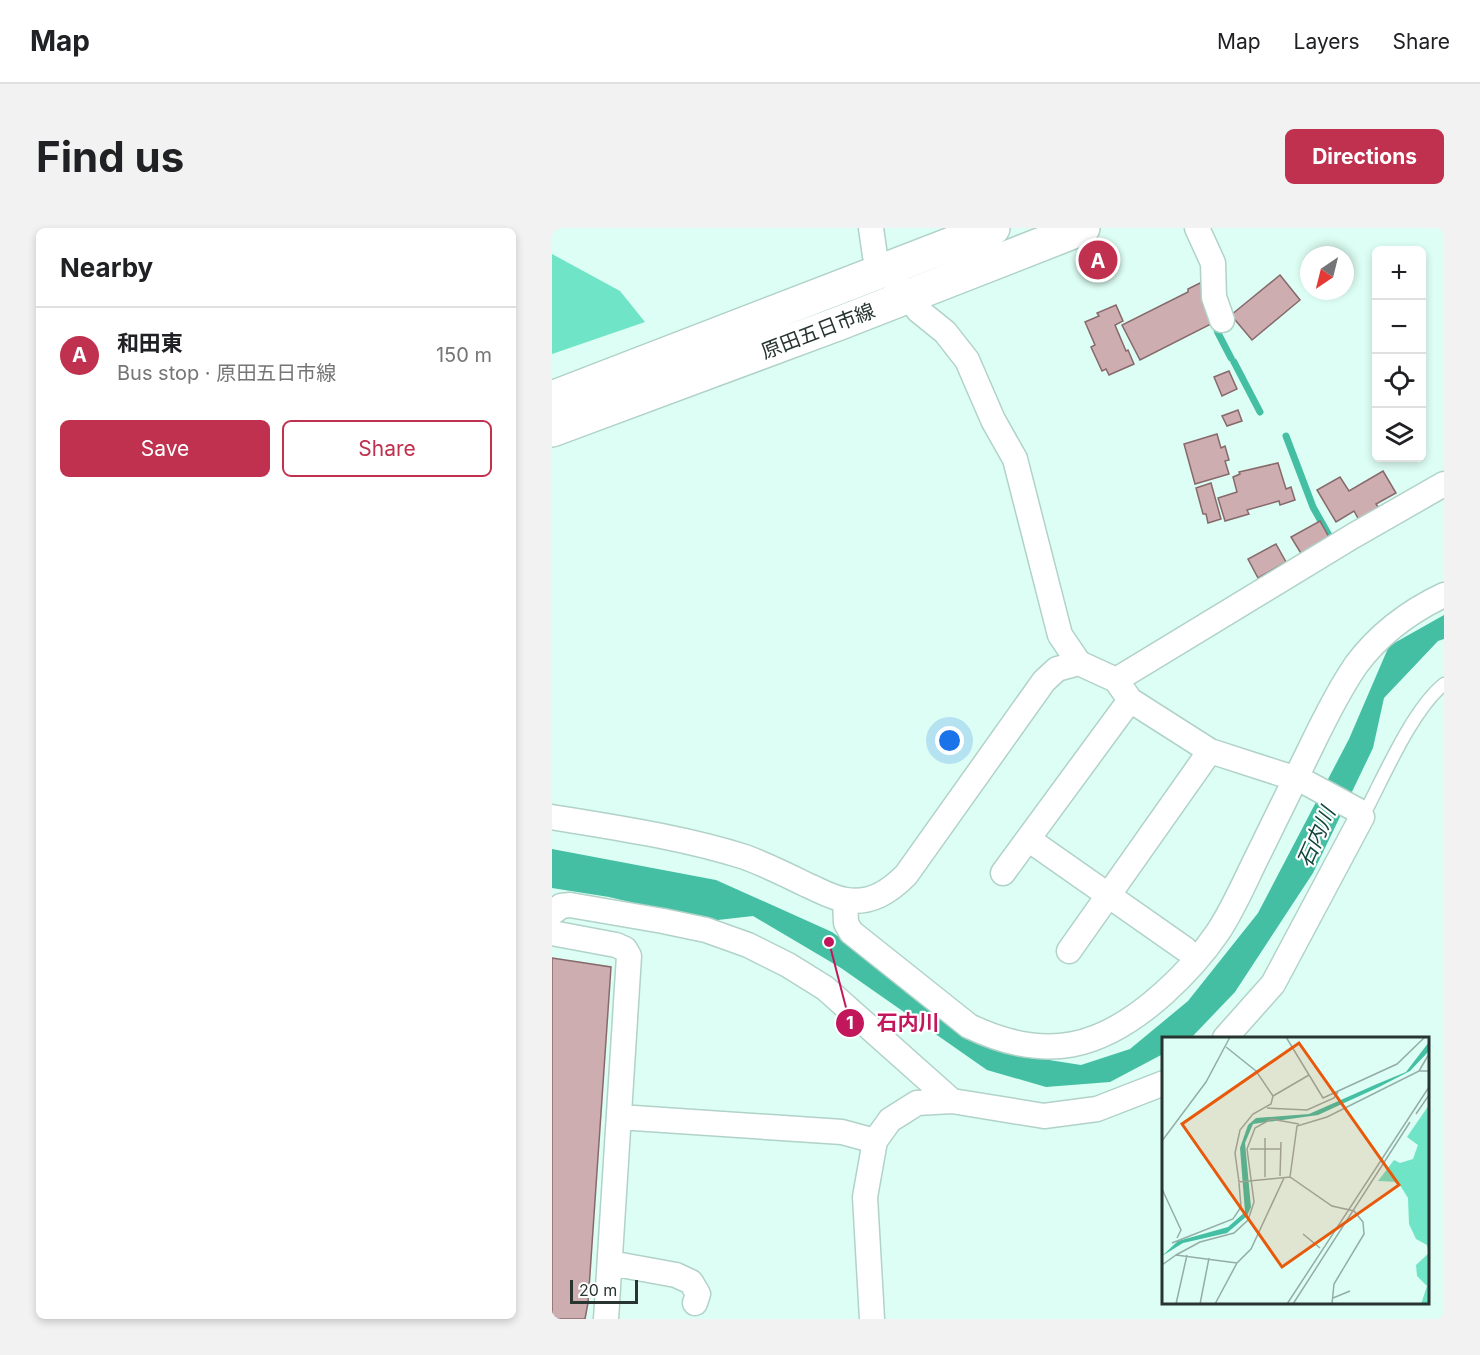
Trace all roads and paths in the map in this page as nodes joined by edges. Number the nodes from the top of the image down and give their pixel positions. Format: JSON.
{"nodes":[{"id":1,"x":871,"y":228,"type":"edge"},
{"id":2,"x":993,"y":228,"type":"edge"},
{"id":3,"x":1083,"y":228,"type":"edge"},
{"id":4,"x":1197,"y":228,"type":"edge"},
{"id":5,"x":885,"y":270,"type":"junction"},
{"id":6,"x":909,"y":297,"type":"junction"},
{"id":7,"x":1222,"y":321,"type":"dead end"},
{"id":8,"x":552,"y":398,"type":"edge"},
{"id":9,"x":552,"y":430,"type":"edge"},
{"id":10,"x":1444,"y":483,"type":"edge"},
{"id":11,"x":1444,"y":595,"type":"edge"},
{"id":12,"x":1079,"y":663,"type":"junction"},
{"id":13,"x":1444,"y":684,"type":"edge"},
{"id":14,"x":1123,"y":690,"type":"junction"},
{"id":15,"x":1210,"y":751,"type":"junction"},
{"id":16,"x":1300,"y":780,"type":"junction"},
{"id":17,"x":1360,"y":814,"type":"junction"},
{"id":18,"x":552,"y":817,"type":"edge"},
{"id":19,"x":1028,"y":839,"type":"junction"},
{"id":20,"x":1003,"y":873,"type":"dead end"},
{"id":21,"x":1108,"y":896,"type":"junction"},
{"id":22,"x":845,"y":900,"type":"junction"},
{"id":23,"x":552,"y":913,"type":"edge"},
{"id":24,"x":552,"y":933,"type":"edge"},
{"id":25,"x":1185,"y":949,"type":"dead end"},
{"id":26,"x":1069,"y":951,"type":"dead end"},
{"id":27,"x":1225,"y":1037,"type":"edge"},
{"id":28,"x":1162,"y":1084,"type":"edge"},
{"id":29,"x":952,"y":1101,"type":"junction"},
{"id":30,"x":619,"y":1117,"type":"junction"},
{"id":31,"x":875,"y":1141,"type":"junction"},
{"id":32,"x":610,"y":1263,"type":"junction"},
{"id":33,"x":695,"y":1303,"type":"dead end"},
{"id":34,"x":606,"y":1319,"type":"edge"},
{"id":35,"x":872,"y":1319,"type":"edge"}],
"edges":[{"from":1,"to":5,"type":"street"},
{"from":2,"to":5,"type":"main road","name":"原田五日市線"},
{"from":3,"to":6,"type":"main road","name":"原田五日市線"},
{"from":4,"to":7,"type":"street"},
{"from":5,"to":6,"type":"street"},
{"from":5,"to":8,"type":"main road","name":"原田五日市線"},
{"from":6,"to":9,"type":"main road","name":"原田五日市線"},
{"from":6,"to":12,"type":"street"},
{"from":10,"to":14,"type":"street"},
{"from":11,"to":16,"type":"street"},
{"from":12,"to":14,"type":"street"},
{"from":12,"to":22,"type":"street"},
{"from":13,"to":17,"type":"lane"},
{"from":14,"to":15,"type":"street"},
{"from":14,"to":19,"type":"street"},
{"from":15,"to":16,"type":"street"},
{"from":15,"to":21,"type":"street"},
{"from":16,"to":17,"type":"street"},
{"from":16,"to":22,"type":"street"},
{"from":17,"to":27,"type":"street"},
{"from":18,"to":22,"type":"street"},
{"from":19,"to":20,"type":"street"},
{"from":19,"to":21,"type":"street"},
{"from":21,"to":25,"type":"street"},
{"from":21,"to":26,"type":"street"},
{"from":23,"to":29,"type":"street"},
{"from":24,"to":30,"type":"street"},
{"from":28,"to":29,"type":"street"},
{"from":29,"to":31,"type":"street"},
{"from":30,"to":31,"type":"street"},
{"from":30,"to":32,"type":"street"},
{"from":31,"to":35,"type":"street"},
{"from":32,"to":33,"type":"street"},
{"from":32,"to":34,"type":"street"}]}
